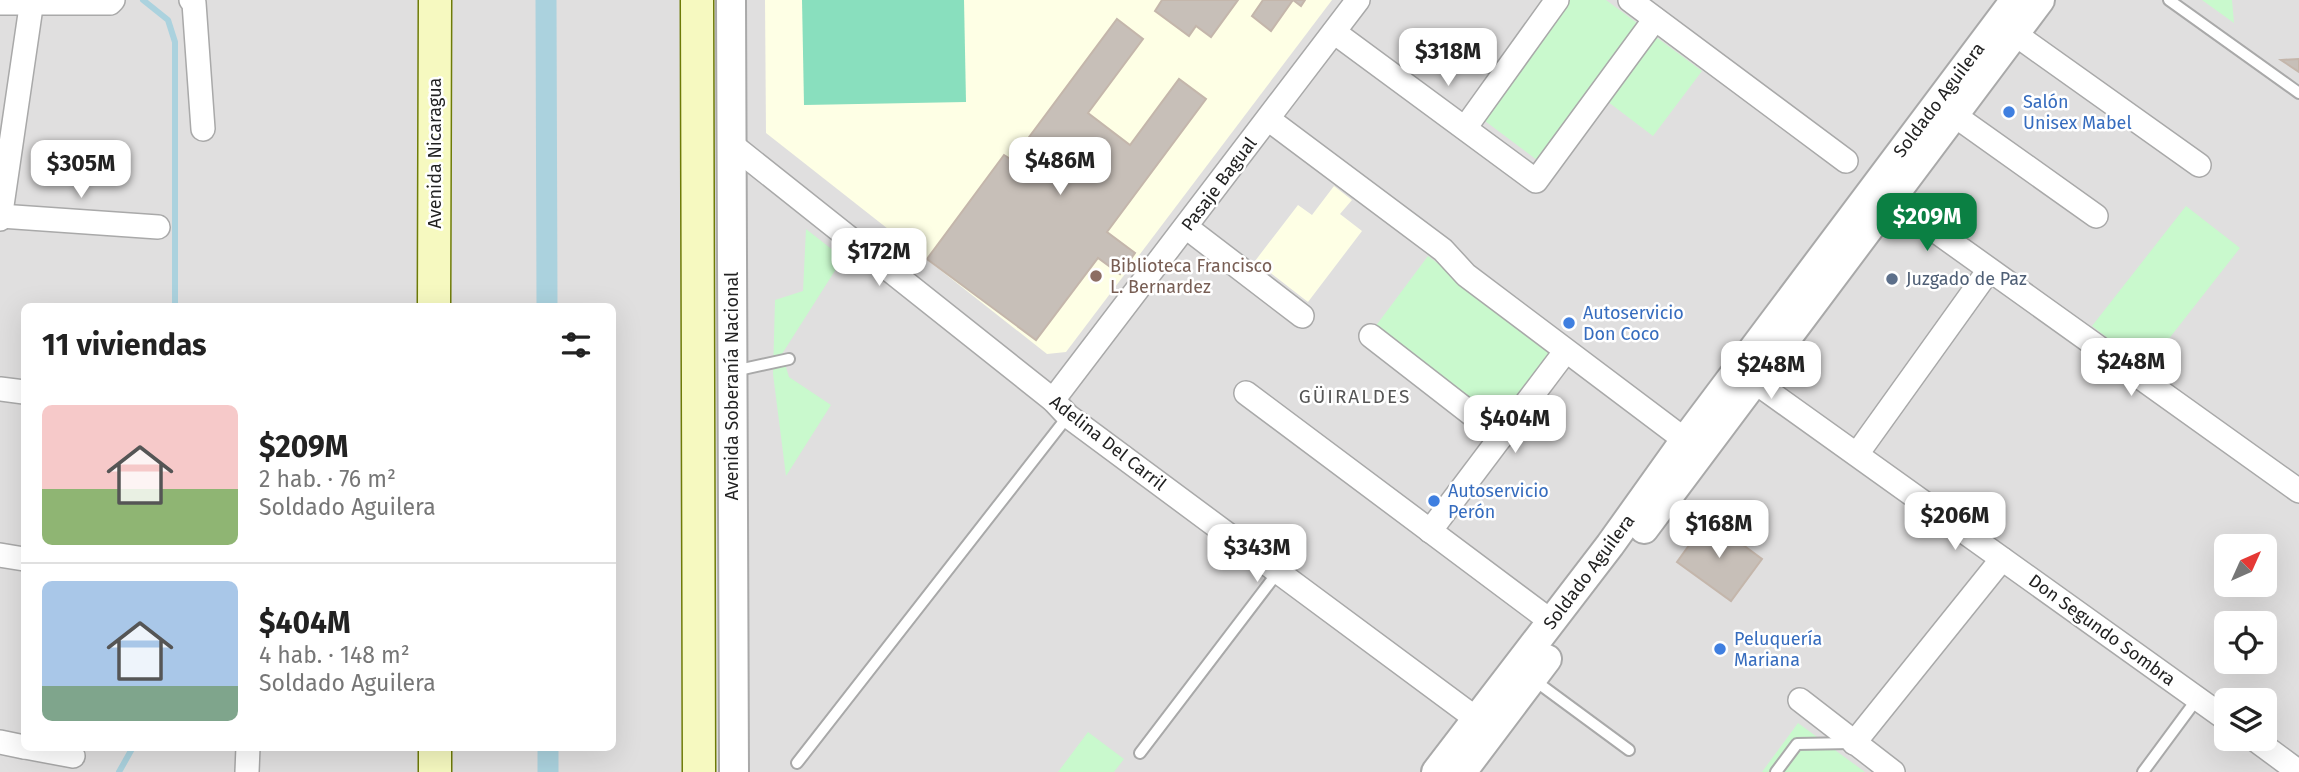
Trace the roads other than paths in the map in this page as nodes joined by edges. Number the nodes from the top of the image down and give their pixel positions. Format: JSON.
{"nodes":[{"id":1,"x":113,"y":0,"type":"edge"},
{"id":2,"x":191,"y":0,"type":"edge"},
{"id":3,"x":435,"y":0,"type":"edge"},
{"id":4,"x":697,"y":0,"type":"edge"},
{"id":5,"x":730,"y":0,"type":"edge"},
{"id":6,"x":1358,"y":0,"type":"edge"},
{"id":7,"x":1557,"y":0,"type":"edge"},
{"id":8,"x":1630,"y":0,"type":"edge"},
{"id":9,"x":2015,"y":0,"type":"edge"},
{"id":10,"x":2040,"y":0,"type":"edge"},
{"id":11,"x":2169,"y":0,"type":"edge"},
{"id":12,"x":32,"y":1,"type":"edge"},
{"id":13,"x":0,"y":3,"type":"edge"},
{"id":14,"x":1655,"y":19,"type":"junction"},
{"id":15,"x":1334,"y":32,"type":"junction"},
{"id":16,"x":2015,"y":34,"type":"junction"},
{"id":17,"x":2299,"y":93,"type":"edge"},
{"id":18,"x":1954,"y":115,"type":"junction"},
{"id":19,"x":1268,"y":119,"type":"junction"},
{"id":20,"x":1465,"y":128,"type":"junction"},
{"id":21,"x":203,"y":129,"type":"dead end"},
{"id":22,"x":731,"y":144,"type":"junction"},
{"id":23,"x":1846,"y":161,"type":"dead end"},
{"id":24,"x":2199,"y":165,"type":"dead end"},
{"id":25,"x":1882,"y":193,"type":"junction"},
{"id":26,"x":2096,"y":216,"type":"dead end"},
{"id":27,"x":0,"y":217,"type":"edge"},
{"id":28,"x":158,"y":227,"type":"dead end"},
{"id":29,"x":1186,"y":227,"type":"junction"},
{"id":30,"x":1989,"y":270,"type":"junction"},
{"id":31,"x":435,"y":303,"type":"edge"},
{"id":32,"x":1302,"y":316,"type":"dead end"},
{"id":33,"x":1371,"y":336,"type":"dead end"},
{"id":34,"x":1565,"y":352,"type":"junction"},
{"id":35,"x":789,"y":359,"type":"dead end"},
{"id":36,"x":732,"y":372,"type":"junction"},
{"id":37,"x":1747,"y":375,"type":"junction"},
{"id":38,"x":0,"y":389,"type":"edge"},
{"id":39,"x":21,"y":392,"type":"edge"},
{"id":40,"x":1246,"y":393,"type":"dead end"},
{"id":41,"x":1061,"y":408,"type":"junction"},
{"id":42,"x":1501,"y":437,"type":"junction"},
{"id":43,"x":1685,"y":440,"type":"junction"},
{"id":44,"x":1857,"y":454,"type":"junction"},
{"id":45,"x":2299,"y":491,"type":"edge"},
{"id":46,"x":1430,"y":531,"type":"junction"},
{"id":47,"x":0,"y":555,"type":"edge"},
{"id":48,"x":21,"y":558,"type":"edge"},
{"id":49,"x":2002,"y":559,"type":"junction"},
{"id":50,"x":1606,"y":564,"type":"junction"},
{"id":51,"x":1278,"y":572,"type":"junction"},
{"id":52,"x":1552,"y":622,"type":"junction"},
{"id":53,"x":1532,"y":679,"type":"junction"},
{"id":54,"x":2197,"y":699,"type":"junction"},
{"id":55,"x":1800,"y":700,"type":"dead end"},
{"id":56,"x":2214,"y":711,"type":"edge"},
{"id":57,"x":1484,"y":725,"type":"junction"},
{"id":58,"x":0,"y":742,"type":"edge"},
{"id":59,"x":1854,"y":743,"type":"junction"},
{"id":60,"x":21,"y":746,"type":"edge"},
{"id":61,"x":1629,"y":750,"type":"dead end"},
{"id":62,"x":46,"y":751,"type":"edge"},
{"id":63,"x":248,"y":751,"type":"edge"},
{"id":64,"x":435,"y":751,"type":"edge"},
{"id":65,"x":2277,"y":751,"type":"edge"},
{"id":66,"x":1140,"y":753,"type":"dead end"},
{"id":67,"x":73,"y":756,"type":"dead end"},
{"id":68,"x":2295,"y":761,"type":"edge"},
{"id":69,"x":797,"y":763,"type":"dead end"},
{"id":70,"x":247,"y":772,"type":"edge"},
{"id":71,"x":435,"y":772,"type":"edge"},
{"id":72,"x":699,"y":772,"type":"edge"},
{"id":73,"x":734,"y":772,"type":"edge"},
{"id":74,"x":1436,"y":772,"type":"edge"},
{"id":75,"x":1462,"y":772,"type":"edge"},
{"id":76,"x":1776,"y":772,"type":"edge"},
{"id":77,"x":1893,"y":772,"type":"edge"},
{"id":78,"x":2143,"y":772,"type":"edge"}],
"edges":[{"from":1,"to":12,"type":"street"},
{"from":2,"to":21,"type":"street"},
{"from":3,"to":31,"type":"main road","name":"Avenida Nicaragua"},
{"from":4,"to":72,"type":"main road","name":"Avenida Soberanía Nacional"},
{"from":5,"to":22,"type":"street","name":"Avenida Soberanía Nacional"},
{"from":6,"to":15,"type":"street","name":"Pasaje Bagual"},
{"from":7,"to":20,"type":"street"},
{"from":8,"to":14,"type":"street"},
{"from":9,"to":25,"type":"street","name":"Soldado Aguilera"},
{"from":10,"to":16,"type":"street","name":"Soldado Aguilera"},
{"from":11,"to":17,"type":"lane"},
{"from":12,"to":13,"type":"street"},
{"from":12,"to":27,"type":"street"},
{"from":14,"to":20,"type":"street"},
{"from":14,"to":23,"type":"street"},
{"from":15,"to":19,"type":"street","name":"Pasaje Bagual"},
{"from":15,"to":20,"type":"street"},
{"from":16,"to":18,"type":"street","name":"Soldado Aguilera"},
{"from":16,"to":24,"type":"street"},
{"from":18,"to":25,"type":"street","name":"Soldado Aguilera"},
{"from":18,"to":26,"type":"street"},
{"from":19,"to":29,"type":"street","name":"Pasaje Bagual"},
{"from":19,"to":34,"type":"street"},
{"from":22,"to":36,"type":"street","name":"Avenida Soberanía Nacional"},
{"from":22,"to":41,"type":"street","name":"Adelina Del Carril"},
{"from":25,"to":30,"type":"street"},
{"from":25,"to":37,"type":"street","name":"Soldado Aguilera"},
{"from":27,"to":28,"type":"street"},
{"from":29,"to":32,"type":"street"},
{"from":29,"to":41,"type":"street","name":"Pasaje Bagual"},
{"from":30,"to":44,"type":"street"},
{"from":30,"to":45,"type":"street"},
{"from":33,"to":42,"type":"street"},
{"from":34,"to":42,"type":"street"},
{"from":34,"to":43,"type":"street"},
{"from":35,"to":36,"type":"lane"},
{"from":36,"to":73,"type":"street","name":"Avenida Soberanía Nacional"},
{"from":37,"to":43,"type":"street","name":"Soldado Aguilera"},
{"from":37,"to":44,"type":"street","name":"Don Segundo Sombra"},
{"from":37,"to":50,"type":"street","name":"Soldado Aguilera"},
{"from":38,"to":39,"type":"street"},
{"from":40,"to":46,"type":"street"},
{"from":41,"to":51,"type":"street","name":"Adelina Del Carril"},
{"from":41,"to":69,"type":"lane"},
{"from":42,"to":46,"type":"street"},
{"from":43,"to":50,"type":"street","name":"Soldado Aguilera"},
{"from":44,"to":49,"type":"street","name":"Don Segundo Sombra"},
{"from":46,"to":52,"type":"street"},
{"from":47,"to":48,"type":"street"},
{"from":49,"to":54,"type":"street","name":"Don Segundo Sombra"},
{"from":49,"to":59,"type":"street"},
{"from":50,"to":52,"type":"street","name":"Soldado Aguilera"},
{"from":50,"to":53,"type":"street","name":"Soldado Aguilera"},
{"from":51,"to":57,"type":"street","name":"Adelina Del Carril"},
{"from":51,"to":66,"type":"lane"},
{"from":52,"to":57,"type":"street","name":"Soldado Aguilera"},
{"from":53,"to":57,"type":"street","name":"Soldado Aguilera"},
{"from":53,"to":61,"type":"lane"},
{"from":54,"to":56,"type":"street","name":"Don Segundo Sombra"},
{"from":54,"to":78,"type":"lane"},
{"from":55,"to":59,"type":"street"},
{"from":57,"to":74,"type":"street","name":"Soldado Aguilera"},
{"from":57,"to":75,"type":"street","name":"Soldado Aguilera"},
{"from":58,"to":60,"type":"street"},
{"from":59,"to":76,"type":"lane"},
{"from":59,"to":77,"type":"street"},
{"from":62,"to":67,"type":"street"},
{"from":63,"to":70,"type":"street"},
{"from":64,"to":71,"type":"main road"},
{"from":65,"to":68,"type":"street"}]}
